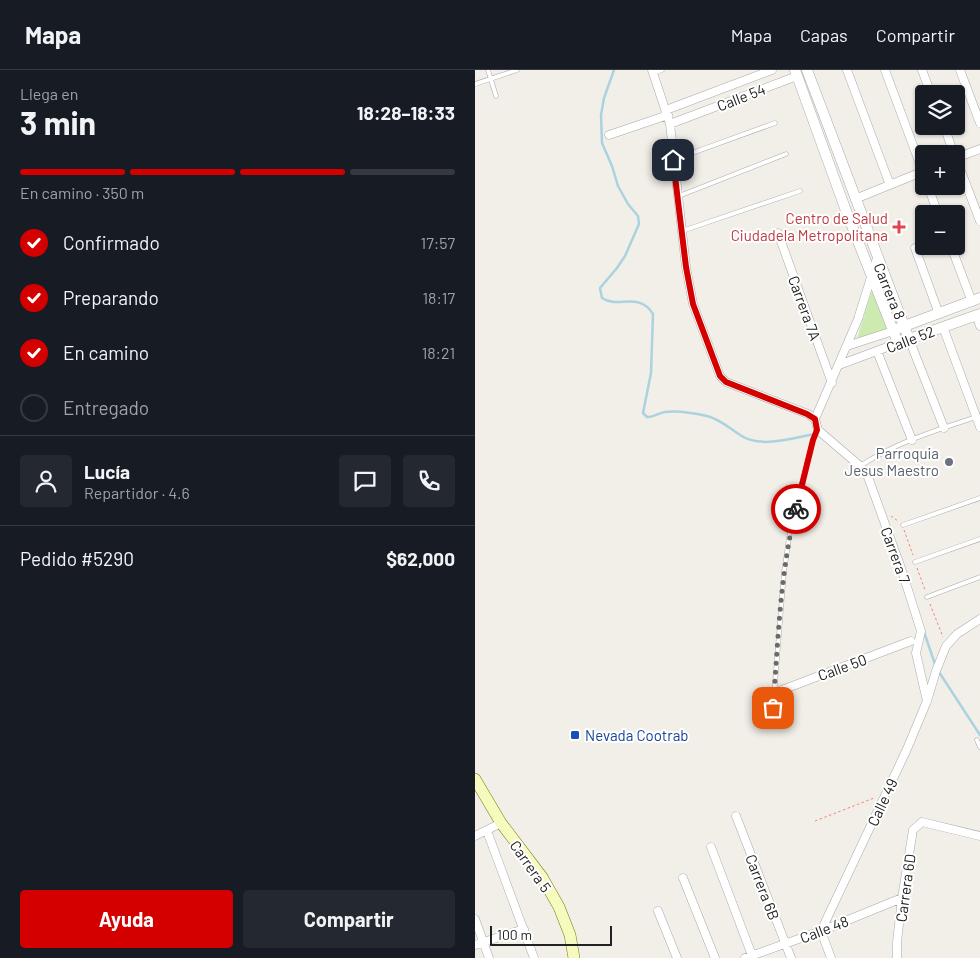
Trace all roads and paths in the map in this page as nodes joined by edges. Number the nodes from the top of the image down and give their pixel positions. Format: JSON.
{"nodes":[{"id":1,"x":488,"y":70,"type":"edge"},
{"id":2,"x":517,"y":70,"type":"edge"},
{"id":3,"x":662,"y":70,"type":"edge"},
{"id":4,"x":747,"y":70,"type":"edge"},
{"id":5,"x":773,"y":70,"type":"edge"},
{"id":6,"x":847,"y":70,"type":"edge"},
{"id":7,"x":885,"y":70,"type":"edge"},
{"id":8,"x":921,"y":70,"type":"edge"},
{"id":9,"x":960,"y":70,"type":"edge"},
{"id":10,"x":809,"y":71,"type":"edge"},
{"id":11,"x":652,"y":72,"type":"edge"},
{"id":12,"x":796,"y":73,"type":"edge"},
{"id":13,"x":491,"y":79,"type":"junction"},
{"id":14,"x":751,"y":79,"type":"junction"},
{"id":15,"x":475,"y":84,"type":"edge"},
{"id":16,"x":927,"y":85,"type":"edge"},
{"id":17,"x":496,"y":96,"type":"dead end"},
{"id":18,"x":667,"y":112,"type":"junction"},
{"id":19,"x":775,"y":123,"type":"dead end"},
{"id":20,"x":980,"y":123,"type":"edge"},
{"id":21,"x":670,"y":124,"type":"junction"},
{"id":22,"x":609,"y":135,"type":"dead end"},
{"id":23,"x":980,"y":149,"type":"edge"},
{"id":24,"x":915,"y":151,"type":"edge"},
{"id":25,"x":786,"y":154,"type":"dead end"},
{"id":26,"x":965,"y":155,"type":"edge"},
{"id":27,"x":673,"y":160,"type":"junction"},
{"id":28,"x":915,"y":176,"type":"edge"},
{"id":29,"x":965,"y":182,"type":"edge"},
{"id":30,"x":890,"y":185,"type":"junction"},
{"id":31,"x":800,"y":191,"type":"dead end"},
{"id":32,"x":679,"y":196,"type":"junction"},
{"id":33,"x":855,"y":199,"type":"junction"},
{"id":34,"x":980,"y":221,"type":"edge"},
{"id":35,"x":682,"y":231,"type":"junction"},
{"id":36,"x":777,"y":233,"type":"dead end"},
{"id":37,"x":918,"y":255,"type":"edge"},
{"id":38,"x":955,"y":255,"type":"edge"},
{"id":39,"x":877,"y":258,"type":"junction"},
{"id":40,"x":872,"y":276,"type":"junction"},
{"id":41,"x":976,"y":300,"type":"edge"},
{"id":42,"x":939,"y":314,"type":"junction"},
{"id":43,"x":978,"y":314,"type":"edge"},
{"id":44,"x":904,"y":326,"type":"junction"},
{"id":45,"x":943,"y":326,"type":"junction"},
{"id":46,"x":980,"y":326,"type":"edge"},
{"id":47,"x":893,"y":331,"type":"junction"},
{"id":48,"x":909,"y":339,"type":"junction"},
{"id":49,"x":898,"y":343,"type":"junction"},
{"id":50,"x":847,"y":346,"type":"junction"},
{"id":51,"x":877,"y":351,"type":"junction"},
{"id":52,"x":839,"y":365,"type":"junction"},
{"id":53,"x":832,"y":383,"type":"junction"},
{"id":54,"x":976,"y":418,"type":"junction"},
{"id":55,"x":815,"y":419,"type":"junction"},
{"id":56,"x":980,"y":427,"type":"edge"},
{"id":57,"x":944,"y":428,"type":"junction"},
{"id":58,"x":817,"y":430,"type":"junction"},
{"id":59,"x":912,"y":440,"type":"junction"},
{"id":60,"x":860,"y":466,"type":"junction"},
{"id":61,"x":980,"y":498,"type":"edge"},
{"id":62,"x":879,"y":506,"type":"junction"},
{"id":63,"x":903,"y":525,"type":"junction"},
{"id":64,"x":980,"y":539,"type":"edge"},
{"id":65,"x":915,"y":562,"type":"junction"},
{"id":66,"x":980,"y":577,"type":"edge"},
{"id":67,"x":927,"y":598,"type":"junction"},
{"id":68,"x":979,"y":622,"type":"edge"},
{"id":69,"x":911,"y":641,"type":"dead end"},
{"id":70,"x":946,"y":646,"type":"junction"},
{"id":71,"x":774,"y":693,"type":"junction"},
{"id":72,"x":927,"y":701,"type":"junction"},
{"id":73,"x":773,"y":708,"type":"dead end"},
{"id":74,"x":977,"y":740,"type":"dead end"},
{"id":75,"x":980,"y":747,"type":"edge"},
{"id":76,"x":475,"y":779,"type":"edge"},
{"id":77,"x":873,"y":798,"type":"dead end"},
{"id":78,"x":735,"y":816,"type":"dead end"},
{"id":79,"x":815,"y":821,"type":"dead end"},
{"id":80,"x":501,"y":823,"type":"junction"},
{"id":81,"x":487,"y":831,"type":"junction"},
{"id":82,"x":475,"y":836,"type":"edge"},
{"id":83,"x":980,"y":836,"type":"edge"},
{"id":84,"x":711,"y":847,"type":"dead end"},
{"id":85,"x":683,"y":878,"type":"dead end"},
{"id":86,"x":902,"y":898,"type":"junction"},
{"id":87,"x":658,"y":911,"type":"dead end"},
{"id":88,"x":475,"y":918,"type":"edge"},
{"id":89,"x":525,"y":929,"type":"junction"},
{"id":90,"x":821,"y":931,"type":"junction"},
{"id":91,"x":483,"y":942,"type":"junction"},
{"id":92,"x":785,"y":943,"type":"junction"},
{"id":93,"x":475,"y":945,"type":"edge"},
{"id":94,"x":750,"y":957,"type":"edge"},
{"id":95,"x":489,"y":958,"type":"edge"},
{"id":96,"x":535,"y":958,"type":"edge"},
{"id":97,"x":573,"y":958,"type":"edge"},
{"id":98,"x":677,"y":958,"type":"edge"},
{"id":99,"x":715,"y":958,"type":"edge"},
{"id":100,"x":791,"y":958,"type":"edge"},
{"id":101,"x":831,"y":958,"type":"edge"},
{"id":102,"x":897,"y":958,"type":"edge"}],
"edges":[{"from":1,"to":13,"type":"lane"},
{"from":2,"to":13,"type":"lane"},
{"from":3,"to":11,"type":"lane"},
{"from":4,"to":14,"type":"lane"},
{"from":5,"to":14,"type":"street","name":"Calle 54"},
{"from":6,"to":30,"type":"street"},
{"from":7,"to":24,"type":"street"},
{"from":8,"to":16,"type":"street"},
{"from":9,"to":20,"type":"street"},
{"from":10,"to":12,"type":"street","name":"Calle 54"},
{"from":10,"to":33,"type":"street","name":"Carrera 8"},
{"from":11,"to":18,"type":"street"},
{"from":12,"to":21,"type":"street","name":"Calle 54"},
{"from":12,"to":40,"type":"street","name":"Carrera 8"},
{"from":13,"to":15,"type":"lane"},
{"from":13,"to":17,"type":"lane"},
{"from":14,"to":18,"type":"street","name":"Calle 54"},
{"from":18,"to":21,"type":"street"},
{"from":18,"to":22,"type":"street","name":"Calle 54"},
{"from":19,"to":27,"type":"lane"},
{"from":21,"to":27,"type":"street"},
{"from":23,"to":26,"type":"street"},
{"from":25,"to":32,"type":"lane"},
{"from":27,"to":32,"type":"street"},
{"from":28,"to":30,"type":"street"},
{"from":29,"to":34,"type":"street"},
{"from":30,"to":33,"type":"street"},
{"from":31,"to":35,"type":"lane"},
{"from":32,"to":35,"type":"street"},
{"from":33,"to":39,"type":"street","name":"Carrera 8"},
{"from":35,"to":55,"type":"street"},
{"from":36,"to":53,"type":"street","name":"Carrera 7A"},
{"from":37,"to":42,"type":"street"},
{"from":38,"to":41,"type":"street"},
{"from":39,"to":40,"type":"street"},
{"from":39,"to":44,"type":"street","name":"Carrera 8"},
{"from":40,"to":47,"type":"street","name":"Carrera 8"},
{"from":40,"to":50,"type":"street"},
{"from":41,"to":42,"type":"street","name":"Calle 52"},
{"from":42,"to":44,"type":"street","name":"Calle 52"},
{"from":43,"to":45,"type":"street","name":"Calle 52"},
{"from":43,"to":46,"type":"street"},
{"from":44,"to":47,"type":"street","name":"Calle 52"},
{"from":44,"to":48,"type":"street","name":"Carrera 8"},
{"from":45,"to":48,"type":"street","name":"Calle 52"},
{"from":45,"to":54,"type":"street"},
{"from":47,"to":49,"type":"street","name":"Carrera 8"},
{"from":47,"to":50,"type":"street","name":"Calle 52"},
{"from":48,"to":49,"type":"street","name":"Calle 52"},
{"from":48,"to":57,"type":"street","name":"Carrera 8"},
{"from":49,"to":51,"type":"street","name":"Calle 52"},
{"from":50,"to":52,"type":"street"},
{"from":51,"to":52,"type":"street","name":"Calle 52"},
{"from":51,"to":59,"type":"street"},
{"from":52,"to":53,"type":"street"},
{"from":53,"to":55,"type":"street"},
{"from":54,"to":56,"type":"street"},
{"from":54,"to":57,"type":"lane"},
{"from":55,"to":58,"type":"street"},
{"from":57,"to":59,"type":"lane"},
{"from":58,"to":60,"type":"street","name":"Carrera 7"},
{"from":58,"to":71,"type":"lane"},
{"from":59,"to":60,"type":"lane"},
{"from":60,"to":62,"type":"street","name":"Carrera 7"},
{"from":61,"to":63,"type":"lane"},
{"from":62,"to":63,"type":"path"},
{"from":62,"to":72,"type":"street","name":"Carrera 7"},
{"from":63,"to":65,"type":"path"},
{"from":64,"to":65,"type":"lane"},
{"from":65,"to":67,"type":"path"},
{"from":66,"to":67,"type":"lane"},
{"from":67,"to":70,"type":"path"},
{"from":68,"to":70,"type":"street"},
{"from":69,"to":71,"type":"street","name":"Calle 50"},
{"from":70,"to":72,"type":"street","name":"Calle 49"},
{"from":71,"to":73,"type":"lane"},
{"from":72,"to":90,"type":"street","name":"Calle 49"},
{"from":74,"to":75,"type":"lane"},
{"from":76,"to":80,"type":"main road","name":"Carrera 5"},
{"from":77,"to":79,"type":"path"},
{"from":78,"to":92,"type":"street","name":"Carrera 6B"},
{"from":80,"to":81,"type":"street"},
{"from":80,"to":97,"type":"main road","name":"Carrera 5"},
{"from":81,"to":82,"type":"street"},
{"from":81,"to":89,"type":"street","name":"Carrera 5"},
{"from":83,"to":86,"type":"street","name":"Carrera 6D"},
{"from":84,"to":94,"type":"street"},
{"from":85,"to":99,"type":"street"},
{"from":86,"to":90,"type":"street","name":"Calle 48"},
{"from":86,"to":102,"type":"street","name":"Carrera 6D"},
{"from":87,"to":98,"type":"street"},
{"from":88,"to":91,"type":"street"},
{"from":89,"to":91,"type":"street"},
{"from":89,"to":96,"type":"street","name":"Carrera 5"},
{"from":90,"to":92,"type":"street","name":"Calle 48"},
{"from":90,"to":101,"type":"street"},
{"from":91,"to":93,"type":"street"},
{"from":91,"to":95,"type":"street"},
{"from":92,"to":94,"type":"street","name":"Calle 48"},
{"from":92,"to":100,"type":"street","name":"Carrera 6B"}]}
